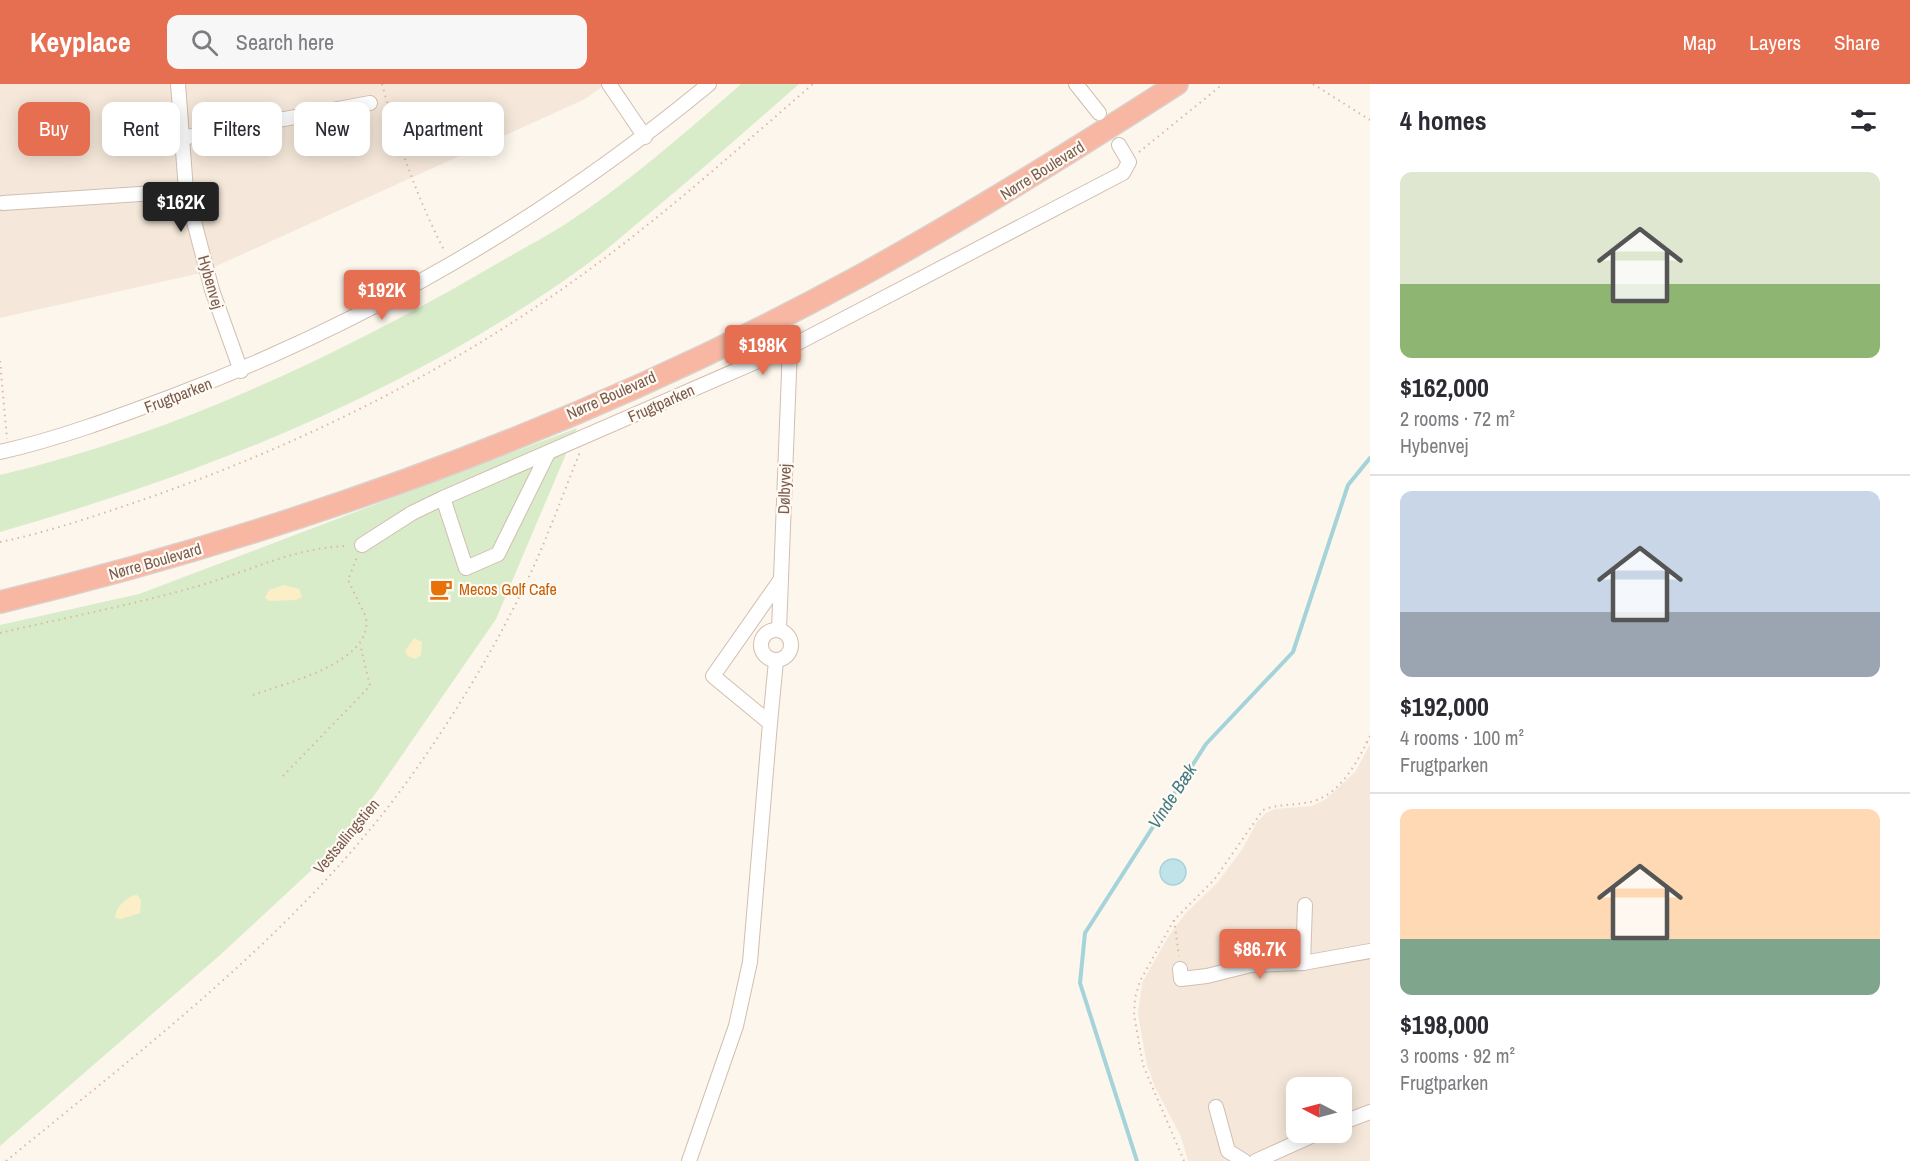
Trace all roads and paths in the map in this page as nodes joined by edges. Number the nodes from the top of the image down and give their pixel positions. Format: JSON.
{"nodes":[{"id":1,"x":178,"y":84,"type":"edge"},
{"id":2,"x":382,"y":84,"type":"edge"},
{"id":3,"x":609,"y":84,"type":"edge"},
{"id":4,"x":709,"y":84,"type":"edge"},
{"id":5,"x":813,"y":84,"type":"edge"},
{"id":6,"x":1076,"y":84,"type":"edge"},
{"id":7,"x":1177,"y":84,"type":"edge"},
{"id":8,"x":1223,"y":84,"type":"edge"},
{"id":9,"x":1313,"y":84,"type":"edge"},
{"id":10,"x":1099,"y":113,"type":"dead end"},
{"id":11,"x":294,"y":117,"type":"edge"},
{"id":12,"x":1370,"y":120,"type":"edge"},
{"id":13,"x":645,"y":137,"type":"junction"},
{"id":14,"x":182,"y":138,"type":"junction"},
{"id":15,"x":1119,"y":145,"type":"dead end"},
{"id":16,"x":1134,"y":157,"type":"dead end"},
{"id":17,"x":186,"y":191,"type":"junction"},
{"id":18,"x":3,"y":203,"type":"dead end"},
{"id":19,"x":452,"y":266,"type":"junction"},
{"id":20,"x":790,"y":347,"type":"junction"},
{"id":21,"x":0,"y":361,"type":"edge"},
{"id":22,"x":241,"y":371,"type":"junction"},
{"id":23,"x":587,"y":436,"type":"junction"},
{"id":24,"x":4,"y":451,"type":"edge"},
{"id":25,"x":548,"y":453,"type":"junction"},
{"id":26,"x":443,"y":498,"type":"junction"},
{"id":27,"x":0,"y":542,"type":"edge"},
{"id":28,"x":362,"y":545,"type":"junction"},
{"id":29,"x":781,"y":579,"type":"junction"},
{"id":30,"x":0,"y":602,"type":"edge"},
{"id":31,"x":779,"y":630,"type":"junction"},
{"id":32,"x":0,"y":633,"type":"edge"},
{"id":33,"x":360,"y":644,"type":"junction"},
{"id":34,"x":776,"y":661,"type":"junction"},
{"id":35,"x":253,"y":695,"type":"dead end"},
{"id":36,"x":770,"y":723,"type":"junction"},
{"id":37,"x":1370,"y":736,"type":"edge"},
{"id":38,"x":1368,"y":743,"type":"edge"},
{"id":39,"x":283,"y":776,"type":"dead end"},
{"id":40,"x":1305,"y":905,"type":"dead end"},
{"id":41,"x":1174,"y":920,"type":"junction"},
{"id":42,"x":1370,"y":951,"type":"edge"},
{"id":43,"x":1303,"y":963,"type":"junction"},
{"id":44,"x":1180,"y":969,"type":"joint"},
{"id":45,"x":1216,"y":1107,"type":"dead end"},
{"id":46,"x":1370,"y":1112,"type":"edge"},
{"id":47,"x":1352,"y":1119,"type":"edge"},
{"id":48,"x":1296,"y":1143,"type":"edge"},
{"id":49,"x":6,"y":1161,"type":"edge"},
{"id":50,"x":689,"y":1161,"type":"edge"},
{"id":51,"x":1184,"y":1161,"type":"edge"},
{"id":52,"x":1244,"y":1161,"type":"edge"},
{"id":53,"x":1256,"y":1161,"type":"edge"}],
"edges":[{"from":1,"to":14,"type":"street","name":"Hybenvej"},
{"from":2,"to":19,"type":"path"},
{"from":3,"to":13,"type":"street"},
{"from":4,"to":13,"type":"street","name":"Frugtparken"},
{"from":5,"to":27,"type":"path"},
{"from":6,"to":10,"type":"street"},
{"from":7,"to":30,"type":"highway","name":"Nørre Boulevard"},
{"from":8,"to":16,"type":"path"},
{"from":9,"to":12,"type":"path"},
{"from":11,"to":14,"type":"street"},
{"from":13,"to":19,"type":"street","name":"Frugtparken"},
{"from":14,"to":17,"type":"street","name":"Hybenvej"},
{"from":15,"to":20,"type":"street","name":"Frugtparken"},
{"from":17,"to":18,"type":"street"},
{"from":17,"to":22,"type":"street","name":"Hybenvej"},
{"from":19,"to":22,"type":"street","name":"Frugtparken"},
{"from":20,"to":23,"type":"street","name":"Frugtparken"},
{"from":20,"to":29,"type":"street","name":"Dølbyvej"},
{"from":21,"to":24,"type":"path"},
{"from":22,"to":24,"type":"street","name":"Frugtparken"},
{"from":23,"to":25,"type":"street","name":"Frugtparken"},
{"from":23,"to":49,"type":"path","name":"Vestsallingstien"},
{"from":25,"to":26,"type":"street","name":"Frugtparken"},
{"from":25,"to":26,"type":"street"},
{"from":26,"to":28,"type":"street","name":"Frugtparken"},
{"from":28,"to":32,"type":"path"},
{"from":28,"to":33,"type":"path"},
{"from":29,"to":31,"type":"street","name":"Dølbyvej"},
{"from":29,"to":36,"type":"street"},
{"from":31,"to":34,"type":"street"},
{"from":31,"to":34,"type":"street"},
{"from":33,"to":35,"type":"path"},
{"from":33,"to":39,"type":"path"},
{"from":34,"to":36,"type":"street"},
{"from":36,"to":50,"type":"street"},
{"from":37,"to":38,"type":"path"},
{"from":38,"to":41,"type":"path"},
{"from":40,"to":43,"type":"street"},
{"from":41,"to":44,"type":"path"},
{"from":41,"to":51,"type":"path"},
{"from":42,"to":43,"type":"street"},
{"from":43,"to":44,"type":"street"},
{"from":45,"to":52,"type":"street"},
{"from":46,"to":47,"type":"street"},
{"from":48,"to":53,"type":"street"}]}
